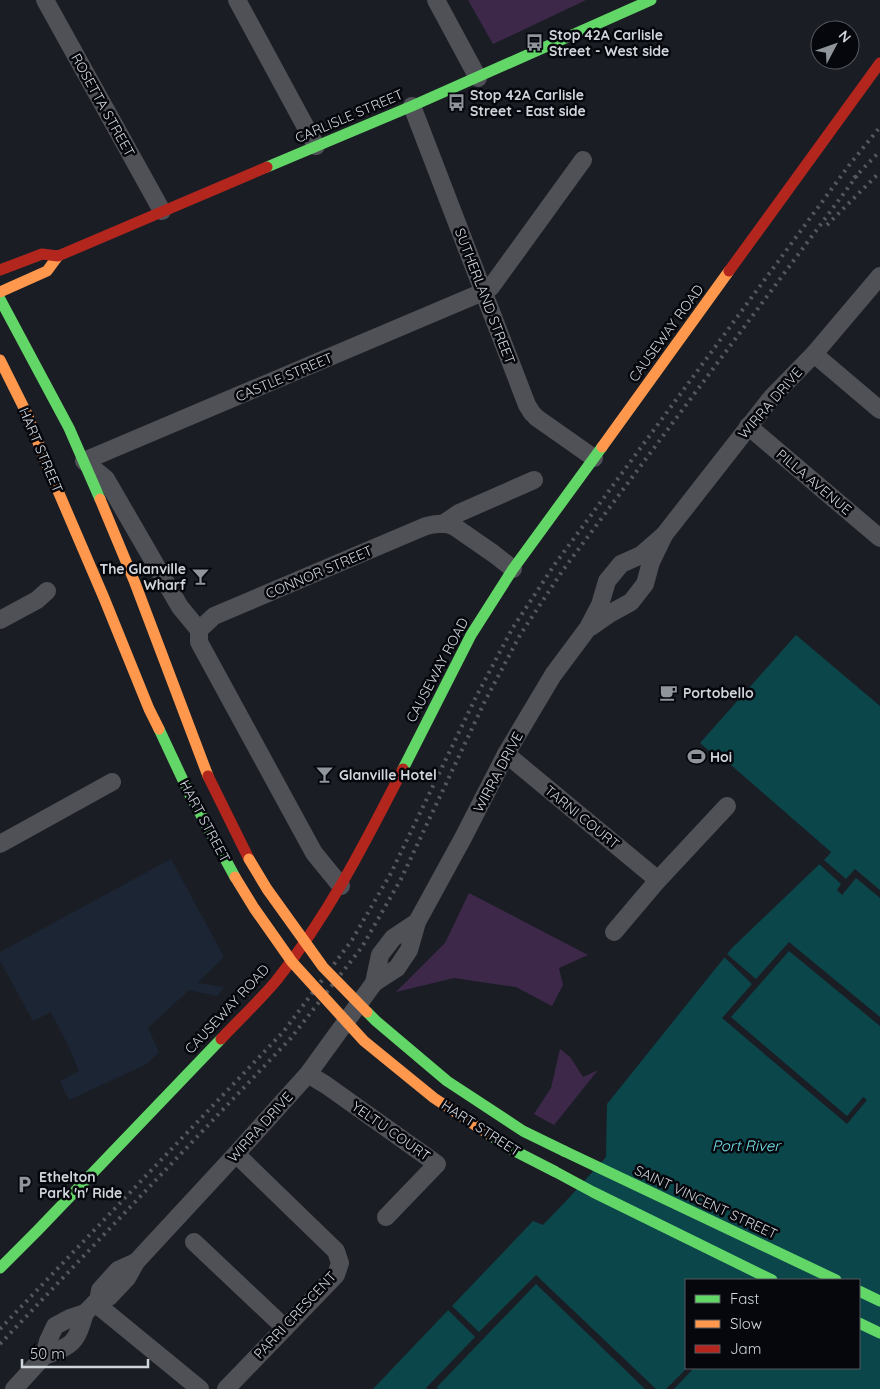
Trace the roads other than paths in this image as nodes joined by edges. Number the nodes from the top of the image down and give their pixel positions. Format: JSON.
{"nodes":[{"id":1,"x":45,"y":0,"type":"edge"},
{"id":2,"x":236,"y":0,"type":"edge"},
{"id":3,"x":436,"y":0,"type":"edge"},
{"id":4,"x":651,"y":0,"type":"edge"},
{"id":5,"x":880,"y":63,"type":"edge"},
{"id":6,"x":478,"y":78,"type":"junction"},
{"id":7,"x":412,"y":106,"type":"junction"},
{"id":8,"x":316,"y":146,"type":"junction"},
{"id":9,"x":582,"y":160,"type":"dead end"},
{"id":10,"x":162,"y":211,"type":"junction"},
{"id":11,"x":58,"y":256,"type":"junction"},
{"id":12,"x":0,"y":270,"type":"edge"},
{"id":13,"x":880,"y":276,"type":"edge"},
{"id":14,"x":0,"y":292,"type":"edge"},
{"id":15,"x":484,"y":292,"type":"junction"},
{"id":16,"x":0,"y":299,"type":"edge"},
{"id":17,"x":814,"y":354,"type":"junction"},
{"id":18,"x":0,"y":360,"type":"edge"},
{"id":19,"x":880,"y":410,"type":"edge"},
{"id":20,"x":748,"y":426,"type":"junction"},
{"id":21,"x":594,"y":458,"type":"junction"},
{"id":22,"x":84,"y":461,"type":"junction"},
{"id":23,"x":534,"y":480,"type":"dead end"},
{"id":24,"x":444,"y":524,"type":"junction"},
{"id":25,"x":664,"y":535,"type":"junction"},
{"id":26,"x":880,"y":538,"type":"edge"},
{"id":27,"x":513,"y":569,"type":"junction"},
{"id":28,"x":47,"y":590,"type":"dead end"},
{"id":29,"x":0,"y":620,"type":"edge"},
{"id":30,"x":588,"y":628,"type":"junction"},
{"id":31,"x":199,"y":630,"type":"junction"},
{"id":32,"x":506,"y":754,"type":"junction"},
{"id":33,"x":112,"y":782,"type":"dead end"},
{"id":34,"x":727,"y":806,"type":"dead end"},
{"id":35,"x":0,"y":844,"type":"edge"},
{"id":36,"x":658,"y":880,"type":"junction"},
{"id":37,"x":341,"y":886,"type":"junction"},
{"id":38,"x":614,"y":932,"type":"dead end"},
{"id":39,"x":308,"y":1074,"type":"junction"},
{"id":40,"x":564,"y":1151,"type":"joint"},
{"id":41,"x":236,"y":1154,"type":"junction"},
{"id":42,"x":386,"y":1217,"type":"dead end"},
{"id":43,"x":194,"y":1242,"type":"dead end"},
{"id":44,"x":0,"y":1268,"type":"edge"},
{"id":45,"x":770,"y":1279,"type":"edge"},
{"id":46,"x":834,"y":1279,"type":"edge"},
{"id":47,"x":860,"y":1291,"type":"edge"},
{"id":48,"x":880,"y":1301,"type":"edge"},
{"id":49,"x":93,"y":1305,"type":"junction"},
{"id":50,"x":860,"y":1323,"type":"edge"},
{"id":51,"x":285,"y":1328,"type":"junction"},
{"id":52,"x":880,"y":1333,"type":"edge"},
{"id":53,"x":20,"y":1387,"type":"edge"},
{"id":54,"x":200,"y":1389,"type":"edge"},
{"id":55,"x":226,"y":1389,"type":"edge"}],
"edges":[{"from":1,"to":10,"type":"street","name":"ROSETTA STREET"},
{"from":2,"to":8,"type":"street"},
{"from":3,"to":6,"type":"street"},
{"from":4,"to":6,"type":"main road","name":"CARLISLE STREET"},
{"from":5,"to":21,"type":"main road","name":"CAUSEWAY ROAD"},
{"from":6,"to":7,"type":"main road","name":"CARLISLE STREET"},
{"from":7,"to":8,"type":"main road","name":"CARLISLE STREET"},
{"from":7,"to":15,"type":"street","name":"SUTHERLAND STREET"},
{"from":8,"to":10,"type":"main road","name":"CARLISLE STREET"},
{"from":9,"to":15,"type":"street"},
{"from":10,"to":11,"type":"main road","name":"CARLISLE STREET"},
{"from":11,"to":12,"type":"main road","name":"CARLISLE STREET"},
{"from":11,"to":14,"type":"main road","name":"CARLISLE STREET"},
{"from":13,"to":17,"type":"street","name":"WIRRA DRIVE"},
{"from":15,"to":21,"type":"street","name":"SUTHERLAND STREET"},
{"from":15,"to":22,"type":"street","name":"CASTLE STREET"},
{"from":16,"to":22,"type":"main road","name":"HART STREET"},
{"from":17,"to":19,"type":"street"},
{"from":17,"to":20,"type":"street","name":"WIRRA DRIVE"},
{"from":18,"to":45,"type":"main road","name":"HART STREET","bridge":true},
{"from":20,"to":25,"type":"street","name":"WIRRA DRIVE"},
{"from":20,"to":26,"type":"street","name":"PILLA AVENUE"},
{"from":21,"to":27,"type":"main road","name":"CAUSEWAY ROAD"},
{"from":22,"to":31,"type":"street","name":"HART STREET"},
{"from":22,"to":40,"type":"main road","name":"HART STREET","bridge":true},
{"from":23,"to":24,"type":"street","name":"CONNOR STREET"},
{"from":24,"to":27,"type":"street"},
{"from":24,"to":31,"type":"street","name":"CONNOR STREET"},
{"from":25,"to":30,"type":"street","name":"WIRRA DRIVE"},
{"from":25,"to":30,"type":"street","name":"WIRRA DRIVE"},
{"from":27,"to":37,"type":"main road","name":"CAUSEWAY ROAD"},
{"from":28,"to":29,"type":"street"},
{"from":30,"to":32,"type":"street","name":"WIRRA DRIVE"},
{"from":31,"to":37,"type":"street","name":"HART STREET"},
{"from":32,"to":36,"type":"street","name":"TARNI COURT"},
{"from":32,"to":39,"type":"street","name":"WIRRA DRIVE"},
{"from":33,"to":35,"type":"street"},
{"from":34,"to":36,"type":"street"},
{"from":36,"to":38,"type":"street"},
{"from":37,"to":44,"type":"main road","name":"CAUSEWAY ROAD"},
{"from":39,"to":41,"type":"street","name":"WIRRA DRIVE"},
{"from":39,"to":42,"type":"street","name":"YELTU COURT"},
{"from":40,"to":46,"type":"main road","name":"SAINT VINCENT STREET"},
{"from":41,"to":49,"type":"street","name":"WIRRA DRIVE"},
{"from":41,"to":51,"type":"street","name":"PARRI CRESCENT"},
{"from":43,"to":51,"type":"street"},
{"from":47,"to":48,"type":"main road"},
{"from":49,"to":53,"type":"street"},
{"from":49,"to":54,"type":"street"},
{"from":50,"to":52,"type":"main road"},
{"from":51,"to":55,"type":"street","name":"PARRI CRESCENT"}]}
